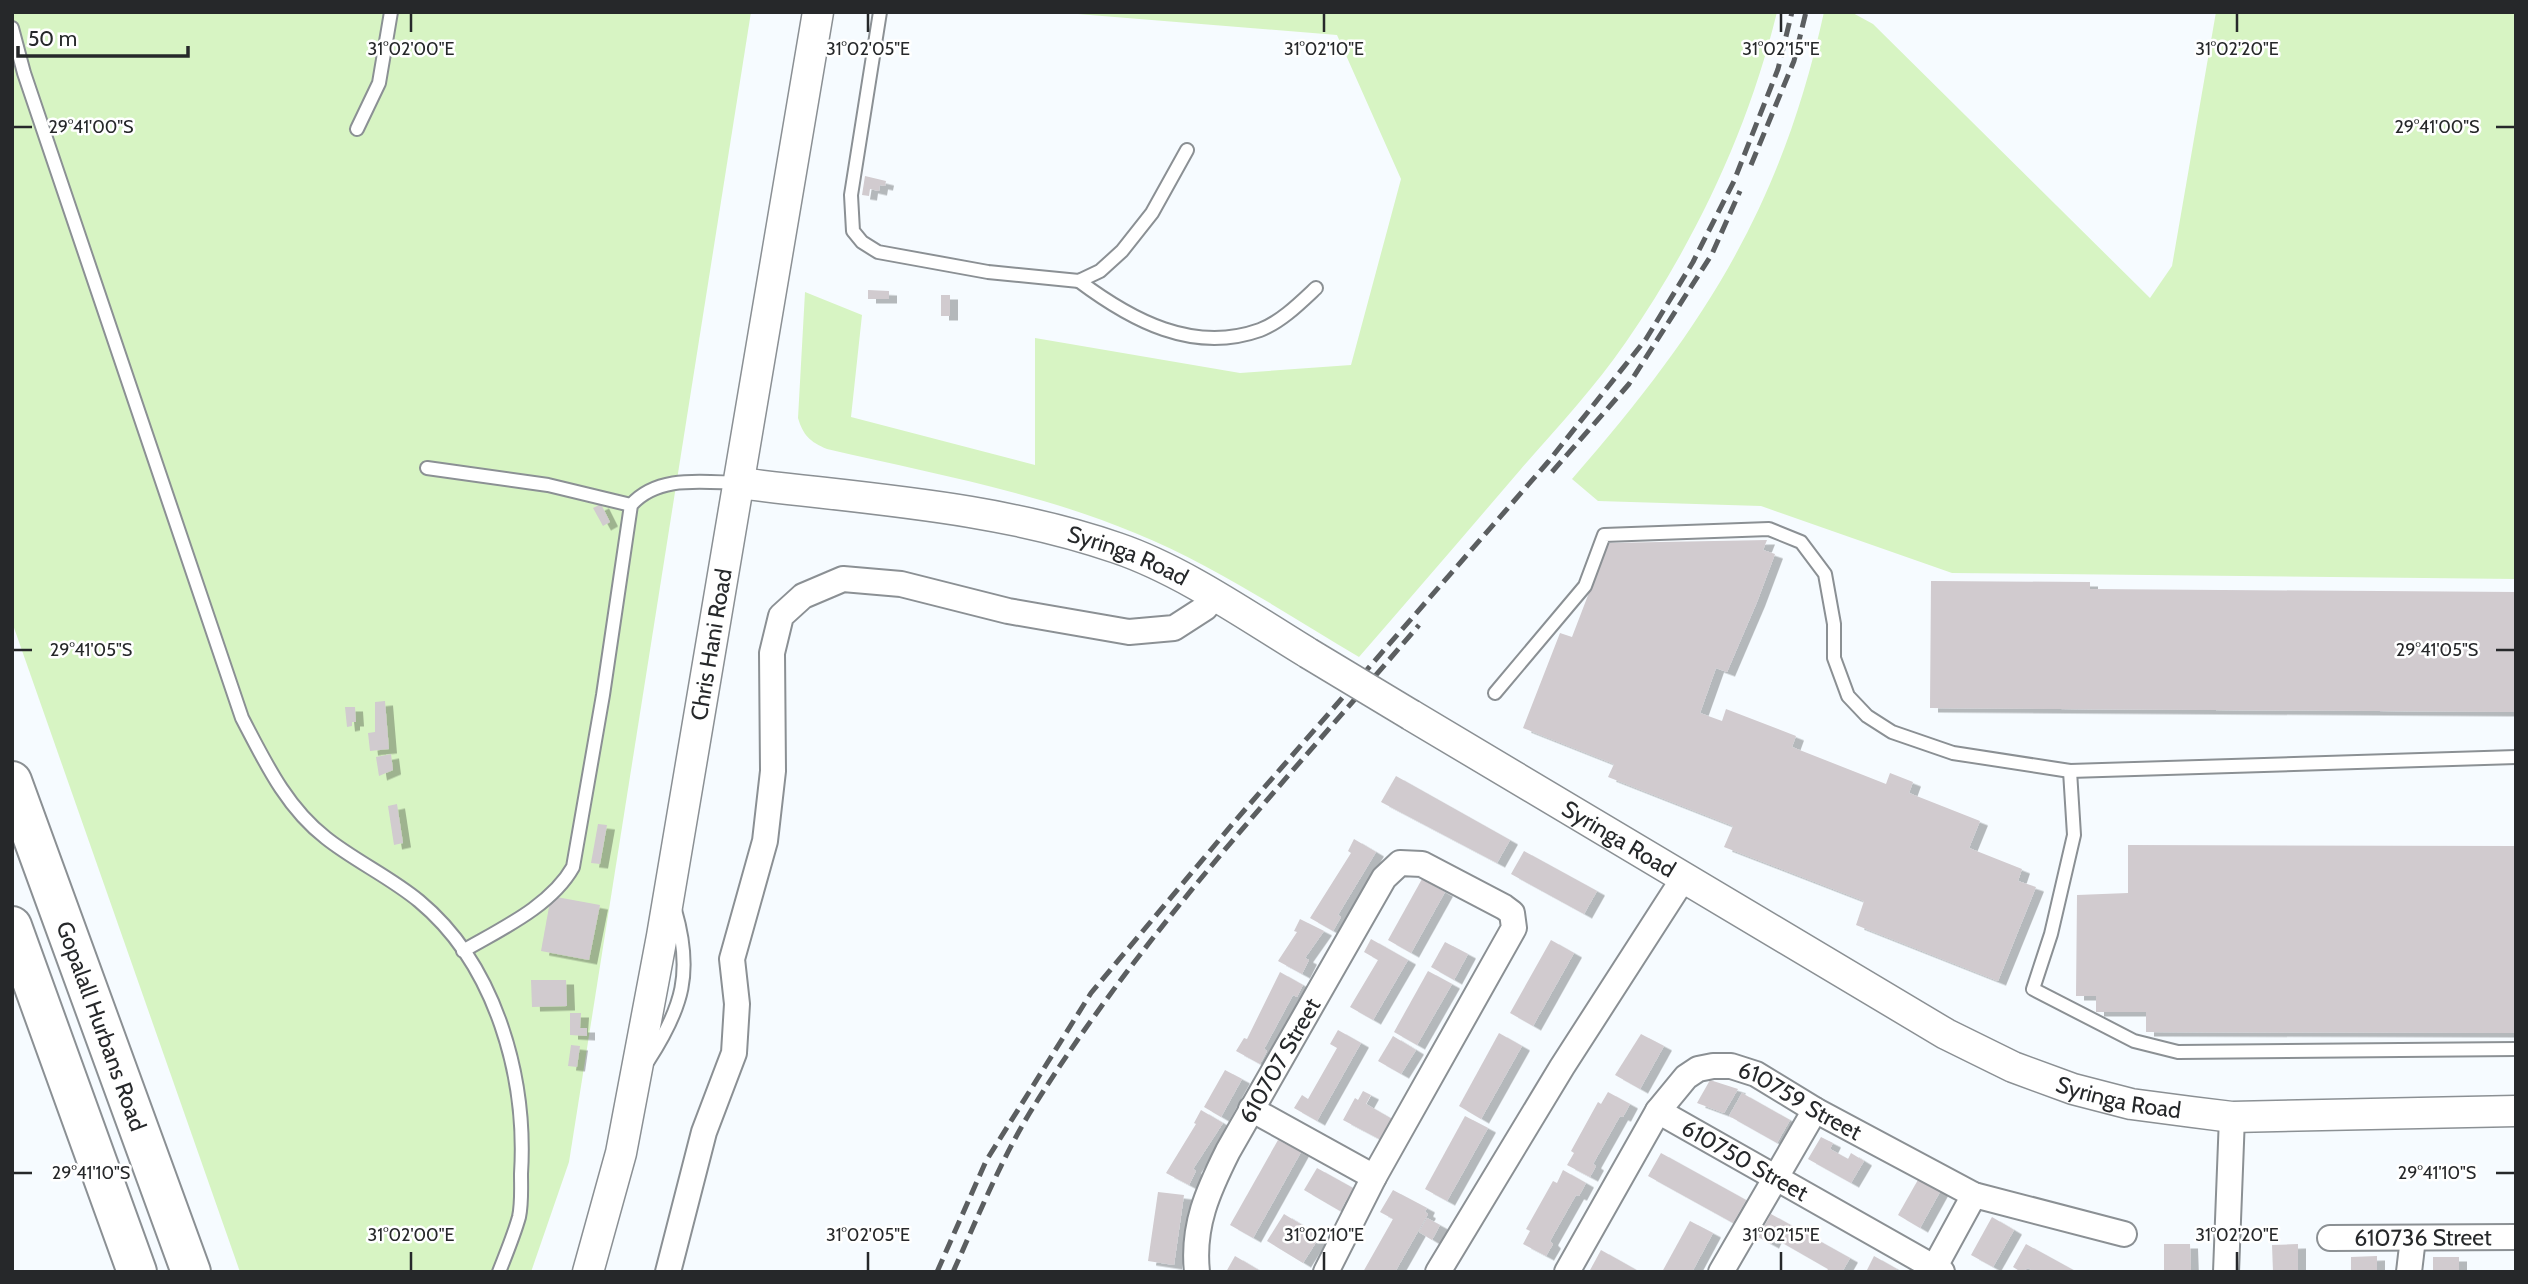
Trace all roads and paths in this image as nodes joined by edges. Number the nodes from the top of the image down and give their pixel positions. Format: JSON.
{"nodes":[{"id":1,"x":391,"y":12,"type":"edge"},
{"id":2,"x":805,"y":12,"type":"edge"},
{"id":3,"x":818,"y":12,"type":"edge"},
{"id":4,"x":880,"y":12,"type":"edge"},
{"id":5,"x":12,"y":28,"type":"edge"},
{"id":6,"x":810,"y":60,"type":"junction"},
{"id":7,"x":357,"y":129,"type":"dead end"},
{"id":8,"x":1187,"y":150,"type":"dead end"},
{"id":9,"x":1079,"y":281,"type":"junction"},
{"id":10,"x":1316,"y":288,"type":"dead end"},
{"id":11,"x":427,"y":468,"type":"dead end"},
{"id":12,"x":739,"y":483,"type":"junction"},
{"id":13,"x":631,"y":505,"type":"junction"},
{"id":14,"x":1215,"y":596,"type":"junction"},
{"id":15,"x":1495,"y":693,"type":"dead end"},
{"id":16,"x":2516,"y":757,"type":"edge"},
{"id":17,"x":2070,"y":771,"type":"junction"},
{"id":18,"x":12,"y":781,"type":"edge"},
{"id":19,"x":1683,"y":879,"type":"junction"},
{"id":20,"x":12,"y":926,"type":"edge"},
{"id":21,"x":463,"y":951,"type":"junction"},
{"id":22,"x":2516,"y":1049,"type":"edge"},
{"id":23,"x":1251,"y":1109,"type":"junction"},
{"id":24,"x":1815,"y":1110,"type":"junction"},
{"id":25,"x":1658,"y":1111,"type":"junction"},
{"id":26,"x":2516,"y":1111,"type":"edge"},
{"id":27,"x":2232,"y":1117,"type":"junction"},
{"id":28,"x":1374,"y":1177,"type":"junction"},
{"id":29,"x":1776,"y":1178,"type":"junction"},
{"id":30,"x":1973,"y":1195,"type":"junction"},
{"id":31,"x":2124,"y":1234,"type":"dead end"},
{"id":32,"x":2516,"y":1237,"type":"edge"},
{"id":33,"x":2330,"y":1238,"type":"dead end"},
{"id":34,"x":2413,"y":1238,"type":"junction"},
{"id":35,"x":1936,"y":1270,"type":"edge"},
{"id":36,"x":137,"y":1272,"type":"edge"},
{"id":37,"x":191,"y":1272,"type":"edge"},
{"id":38,"x":499,"y":1272,"type":"edge"},
{"id":39,"x":588,"y":1272,"type":"edge"},
{"id":40,"x":668,"y":1272,"type":"edge"},
{"id":41,"x":1197,"y":1272,"type":"edge"},
{"id":42,"x":1326,"y":1272,"type":"edge"},
{"id":43,"x":1438,"y":1272,"type":"edge"},
{"id":44,"x":1567,"y":1272,"type":"edge"},
{"id":45,"x":1721,"y":1272,"type":"edge"},
{"id":46,"x":2226,"y":1272,"type":"edge"},
{"id":47,"x":2409,"y":1272,"type":"edge"}],
"edges":[{"from":1,"to":7,"type":"lane"},
{"from":2,"to":6,"type":"lane"},
{"from":3,"to":6,"type":"street","name":"Chris Hani Road"},
{"from":4,"to":9,"type":"lane"},
{"from":5,"to":21,"type":"lane"},
{"from":6,"to":12,"type":"street","name":"Chris Hani Road"},
{"from":8,"to":9,"type":"lane"},
{"from":9,"to":10,"type":"lane"},
{"from":11,"to":13,"type":"lane"},
{"from":12,"to":13,"type":"lane"},
{"from":12,"to":14,"type":"street","name":"Syringa Road"},
{"from":12,"to":39,"type":"street","name":"Chris Hani Road"},
{"from":13,"to":21,"type":"lane"},
{"from":14,"to":19,"type":"street","name":"Syringa Road","bridge":true},
{"from":14,"to":40,"type":"street"},
{"from":15,"to":17,"type":"lane"},
{"from":16,"to":17,"type":"lane"},
{"from":17,"to":22,"type":"lane"},
{"from":18,"to":37,"type":"highway","name":"Gopalall Hurbans Road"},
{"from":19,"to":27,"type":"street","name":"Syringa Road"},
{"from":19,"to":43,"type":"street"},
{"from":20,"to":36,"type":"highway"},
{"from":21,"to":38,"type":"lane"},
{"from":23,"to":28,"type":"street"},
{"from":23,"to":28,"type":"street","name":"610707 Street"},
{"from":23,"to":41,"type":"street","name":"610707 Street"},
{"from":24,"to":25,"type":"street","name":"610759 Street"},
{"from":24,"to":29,"type":"street"},
{"from":24,"to":30,"type":"street","name":"610759 Street"},
{"from":25,"to":29,"type":"street","name":"610750 Street"},
{"from":25,"to":44,"type":"street","name":"610759 Street"},
{"from":26,"to":27,"type":"street","name":"Syringa Road"},
{"from":27,"to":46,"type":"street"},
{"from":28,"to":42,"type":"street"},
{"from":29,"to":35,"type":"street","name":"610750 Street"},
{"from":29,"to":45,"type":"street"},
{"from":30,"to":31,"type":"street","name":"610759 Street"},
{"from":30,"to":35,"type":"street"},
{"from":32,"to":34,"type":"street","name":"610736 Street"},
{"from":33,"to":34,"type":"street","name":"610736 Street"},
{"from":34,"to":47,"type":"street"}]}
